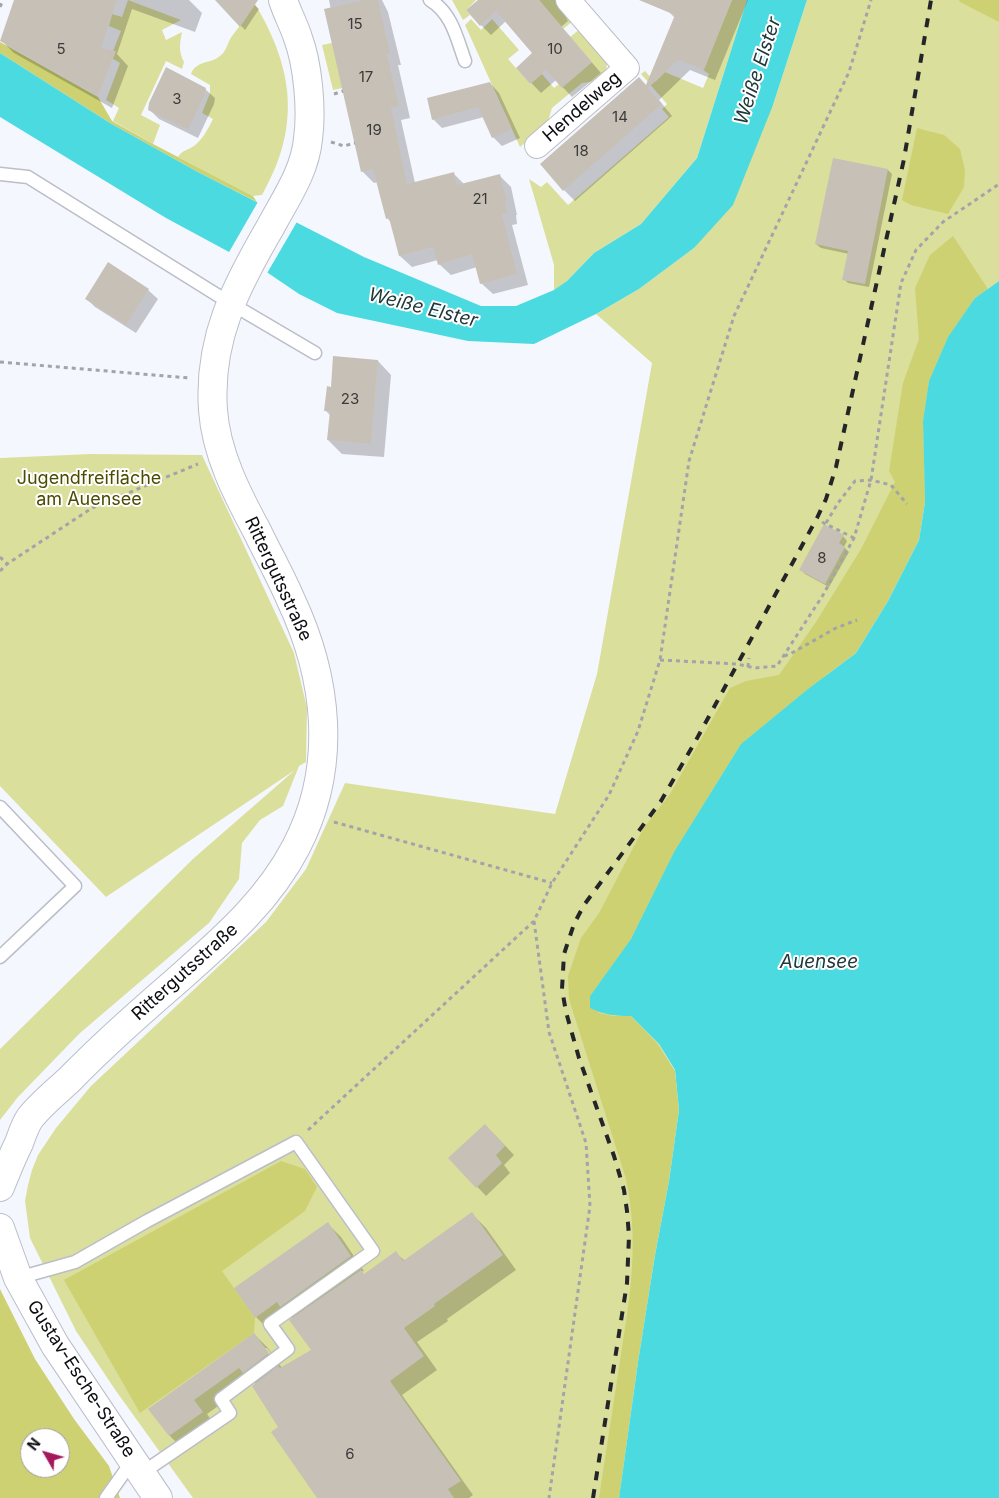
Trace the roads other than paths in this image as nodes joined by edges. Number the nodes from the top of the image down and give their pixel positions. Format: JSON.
{"nodes":[{"id":1,"x":430,"y":0,"type":"edge"},
{"id":2,"x":568,"y":0,"type":"edge"},
{"id":3,"x":286,"y":1,"type":"edge"},
{"id":4,"x":465,"y":61,"type":"dead end"},
{"id":5,"x":537,"y":146,"type":"dead end"},
{"id":6,"x":0,"y":174,"type":"edge"},
{"id":7,"x":230,"y":303,"type":"junction"},
{"id":8,"x":316,"y":352,"type":"dead end"},
{"id":9,"x":0,"y":807,"type":"edge"},
{"id":10,"x":0,"y":957,"type":"edge"},
{"id":11,"x":0,"y":1187,"type":"edge"},
{"id":12,"x":0,"y":1228,"type":"edge"},
{"id":13,"x":18,"y":1278,"type":"junction"},
{"id":14,"x":138,"y":1467,"type":"junction"},
{"id":15,"x":106,"y":1498,"type":"edge"},
{"id":16,"x":158,"y":1498,"type":"edge"}],
"edges":[{"from":1,"to":4,"type":"lane"},
{"from":2,"to":5,"type":"street","name":"Hendelweg"},
{"from":3,"to":7,"type":"main road","name":"Rittergutsstraße"},
{"from":6,"to":7,"type":"lane"},
{"from":7,"to":8,"type":"lane"},
{"from":7,"to":11,"type":"main road","name":"Rittergutsstraße"},
{"from":9,"to":10,"type":"lane"},
{"from":12,"to":13,"type":"main road","name":"Gustav-Esche-Straße"},
{"from":13,"to":14,"type":"main road","name":"Gustav-Esche-Straße"},
{"from":13,"to":14,"type":"lane"},
{"from":14,"to":15,"type":"lane"},
{"from":14,"to":16,"type":"main road","name":"Gustav-Esche-Straße"}]}
